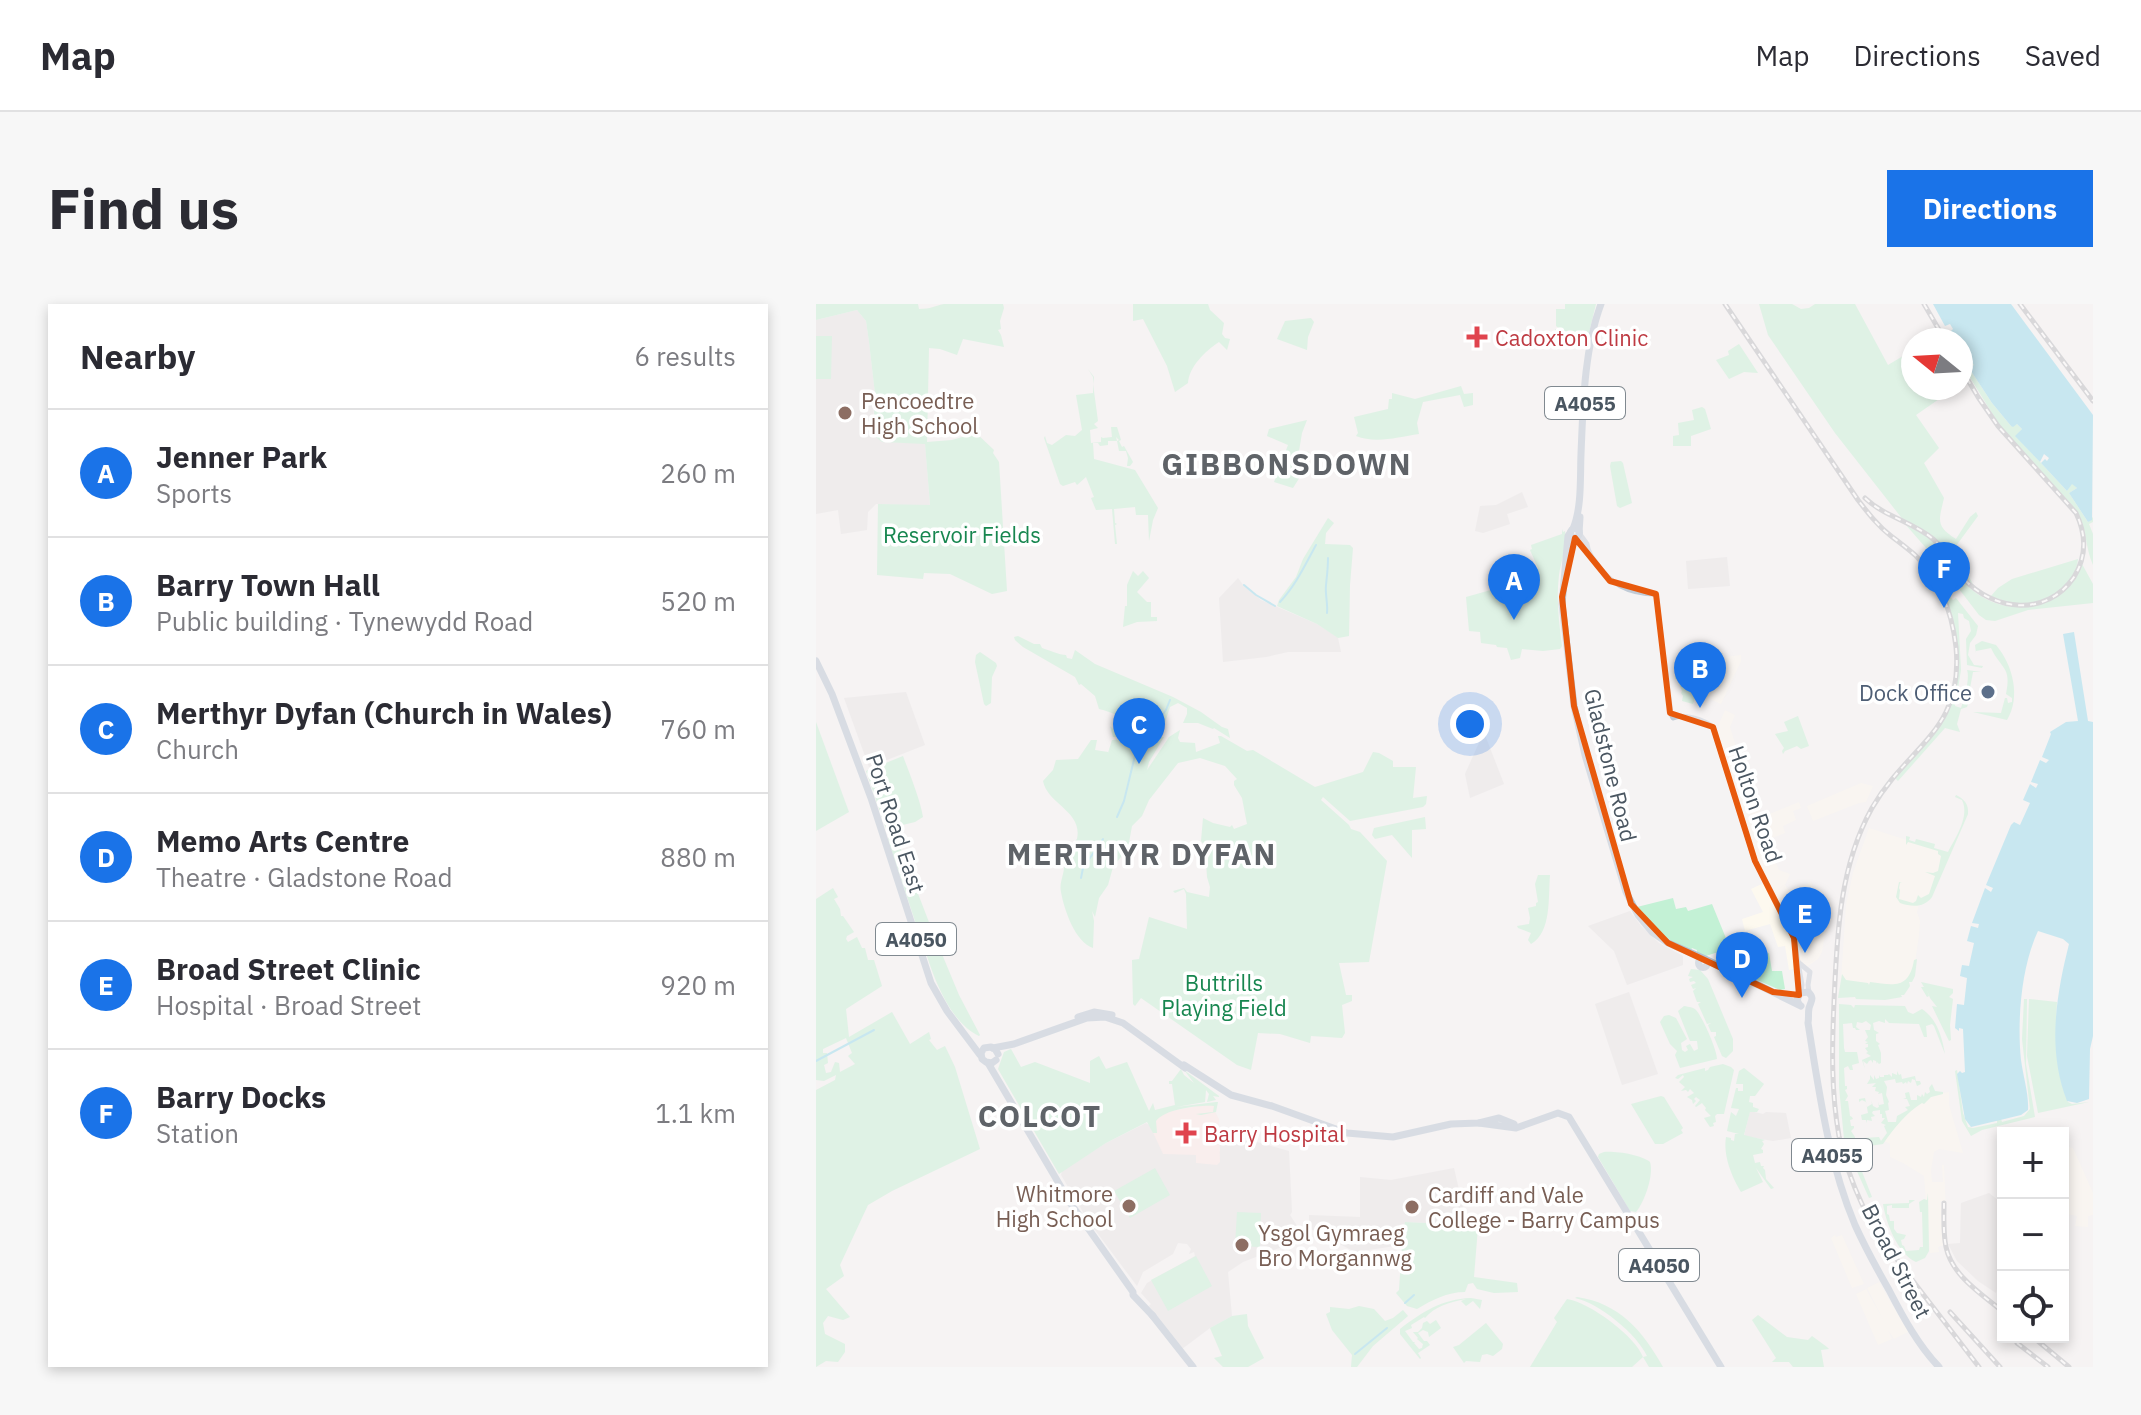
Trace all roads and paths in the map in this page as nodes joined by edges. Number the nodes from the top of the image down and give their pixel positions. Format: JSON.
{"nodes":[{"id":1,"x":1601,"y":304,"type":"edge"},
{"id":2,"x":1574,"y":533,"type":"junction"},
{"id":3,"x":816,"y":661,"type":"edge"},
{"id":4,"x":1792,"y":932,"type":"joint"},
{"id":5,"x":1798,"y":962,"type":"junction"},
{"id":6,"x":1807,"y":969,"type":"junction"},
{"id":7,"x":1801,"y":974,"type":"junction"},
{"id":8,"x":1802,"y":998,"type":"junction"},
{"id":9,"x":1808,"y":1023,"type":"junction"},
{"id":10,"x":990,"y":1055,"type":"junction"},
{"id":11,"x":1193,"y":1367,"type":"edge"},
{"id":12,"x":1721,"y":1367,"type":"edge"},
{"id":13,"x":1939,"y":1367,"type":"edge"}],
"edges":[{"from":1,"to":2,"type":"main road","name":"Gladstone Road","number":"A4055"},
{"from":2,"to":4,"type":"main road","name":"Holton Road"},
{"from":2,"to":8,"type":"main road","name":"Gladstone Road","number":"A4055"},
{"from":3,"to":10,"type":"main road","name":"Port Road East","number":"A4050"},
{"from":4,"to":5,"type":"main road","name":"Broad Street"},
{"from":5,"to":6,"type":"main road"},
{"from":5,"to":7,"type":"main road","name":"Broad Street"},
{"from":6,"to":7,"type":"main road"},
{"from":6,"to":8,"type":"main road","name":"Broad Street"},
{"from":7,"to":8,"type":"main road","name":"Broad Street"},
{"from":8,"to":9,"type":"main road","name":"Broad Street","number":"A4055"},
{"from":8,"to":9,"type":"main road","name":"Broad Street","number":"A4055"},
{"from":9,"to":13,"type":"main road","name":"Broad Street","number":"A4055"},
{"from":10,"to":11,"type":"main road"},
{"from":10,"to":12,"type":"main road","number":"A4050"}]}
